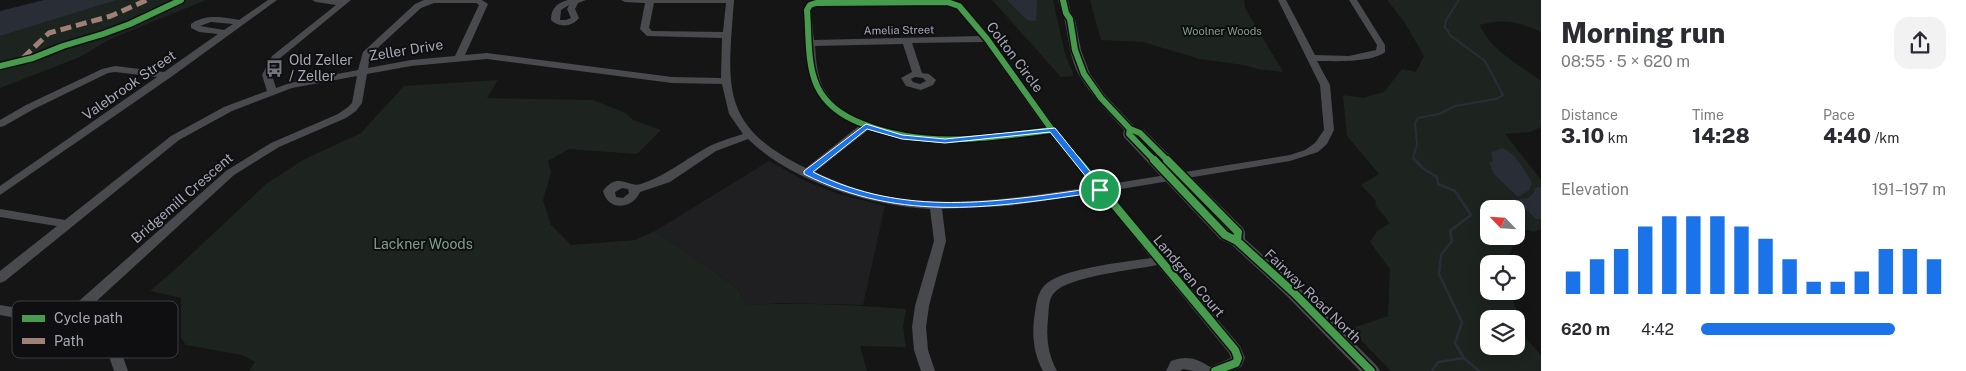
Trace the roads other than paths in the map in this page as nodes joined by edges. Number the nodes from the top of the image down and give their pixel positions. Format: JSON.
{"nodes":[{"id":1,"x":273,"y":0,"type":"edge"},
{"id":2,"x":316,"y":0,"type":"edge"},
{"id":3,"x":625,"y":0,"type":"edge"},
{"id":4,"x":650,"y":0,"type":"edge"},
{"id":5,"x":730,"y":0,"type":"edge"},
{"id":6,"x":1064,"y":0,"type":"edge"},
{"id":7,"x":1071,"y":0,"type":"edge"},
{"id":8,"x":1282,"y":0,"type":"edge"},
{"id":9,"x":1353,"y":0,"type":"edge"},
{"id":10,"x":345,"y":1,"type":"edge"},
{"id":11,"x":1070,"y":19,"type":"junction"},
{"id":12,"x":242,"y":22,"type":"junction"},
{"id":13,"x":227,"y":33,"type":"junction"},
{"id":14,"x":727,"y":35,"type":"junction"},
{"id":15,"x":986,"y":39,"type":"junction"},
{"id":16,"x":907,"y":41,"type":"junction"},
{"id":17,"x":811,"y":43,"type":"junction"},
{"id":18,"x":459,"y":58,"type":"junction"},
{"id":19,"x":1312,"y":58,"type":"junction"},
{"id":20,"x":362,"y":72,"type":"junction"},
{"id":21,"x":918,"y":74,"type":"dead end"},
{"id":22,"x":168,"y":75,"type":"junction"},
{"id":23,"x":726,"y":81,"type":"junction"},
{"id":24,"x":272,"y":92,"type":"junction"},
{"id":25,"x":0,"y":124,"type":"edge"},
{"id":26,"x":866,"y":126,"type":"junction"},
{"id":27,"x":1130,"y":129,"type":"joint"},
{"id":28,"x":1052,"y":130,"type":"junction"},
{"id":29,"x":750,"y":135,"type":"junction"},
{"id":30,"x":807,"y":173,"type":"junction"},
{"id":31,"x":1176,"y":176,"type":"junction"},
{"id":32,"x":635,"y":190,"type":"dead end"},
{"id":33,"x":1100,"y":190,"type":"junction"},
{"id":34,"x":0,"y":191,"type":"edge"},
{"id":35,"x":936,"y":206,"type":"junction"},
{"id":36,"x":0,"y":213,"type":"edge"},
{"id":37,"x":67,"y":224,"type":"junction"},
{"id":38,"x":1161,"y":260,"type":"junction"},
{"id":39,"x":0,"y":278,"type":"edge"},
{"id":40,"x":88,"y":301,"type":"edge"},
{"id":41,"x":117,"y":358,"type":"edge"},
{"id":42,"x":121,"y":371,"type":"edge"},
{"id":43,"x":928,"y":371,"type":"edge"},
{"id":44,"x":1050,"y":371,"type":"edge"},
{"id":45,"x":1173,"y":371,"type":"edge"},
{"id":46,"x":1205,"y":371,"type":"edge"},
{"id":47,"x":1215,"y":371,"type":"edge"},
{"id":48,"x":1371,"y":371,"type":"edge"}],
"edges":[{"from":1,"to":12,"type":"street","name":"Valebrook Street"},
{"from":2,"to":10,"type":"street"},
{"from":3,"to":4,"type":"street"},
{"from":4,"to":5,"type":"street"},
{"from":4,"to":14,"type":"street"},
{"from":5,"to":14,"type":"street"},
{"from":6,"to":11,"type":"main road","name":"Fairway Road North"},
{"from":7,"to":11,"type":"main road","name":"Fairway Road North"},
{"from":8,"to":19,"type":"street"},
{"from":9,"to":19,"type":"street"},
{"from":10,"to":24,"type":"street"},
{"from":11,"to":27,"type":"main road","name":"Fairway Road North"},
{"from":12,"to":13,"type":"street","name":"Valebrook Street"},
{"from":12,"to":13,"type":"street"},
{"from":13,"to":22,"type":"street","name":"Valebrook Street"},
{"from":14,"to":23,"type":"street"},
{"from":15,"to":16,"type":"street","name":"Amelia Street"},
{"from":15,"to":17,"type":"street","name":"Colton Circle"},
{"from":15,"to":28,"type":"street","name":"Colton Circle"},
{"from":16,"to":17,"type":"street","name":"Amelia Street"},
{"from":16,"to":21,"type":"street"},
{"from":17,"to":26,"type":"street","name":"Colton Circle"},
{"from":18,"to":20,"type":"street","name":"Zeller Drive"},
{"from":18,"to":20,"type":"street","name":"Bridgemill Crescent"},
{"from":18,"to":23,"type":"street","name":"Zeller Drive"},
{"from":19,"to":31,"type":"street"},
{"from":20,"to":24,"type":"street","name":"Zeller Drive"},
{"from":20,"to":40,"type":"street","name":"Bridgemill Crescent"},
{"from":22,"to":25,"type":"street"},
{"from":22,"to":34,"type":"street","name":"Valebrook Street"},
{"from":23,"to":29,"type":"street"},
{"from":24,"to":37,"type":"street","name":"Zeller Drive"},
{"from":26,"to":28,"type":"street","name":"Colton Circle"},
{"from":26,"to":30,"type":"street"},
{"from":27,"to":31,"type":"main road","name":"Fairway Road North"},
{"from":28,"to":33,"type":"street","name":"Colton Circle"},
{"from":29,"to":30,"type":"street"},
{"from":29,"to":32,"type":"street"},
{"from":30,"to":35,"type":"street"},
{"from":31,"to":33,"type":"street"},
{"from":31,"to":48,"type":"main road","name":"Fairway Road North"},
{"from":33,"to":35,"type":"street"},
{"from":33,"to":38,"type":"street","name":"Landgren Court"},
{"from":35,"to":43,"type":"street"},
{"from":36,"to":37,"type":"street"},
{"from":37,"to":39,"type":"street","name":"Zeller Drive"},
{"from":38,"to":44,"type":"street"},
{"from":38,"to":47,"type":"street","name":"Landgren Court"},
{"from":41,"to":42,"type":"street"},
{"from":45,"to":46,"type":"street"}]}
